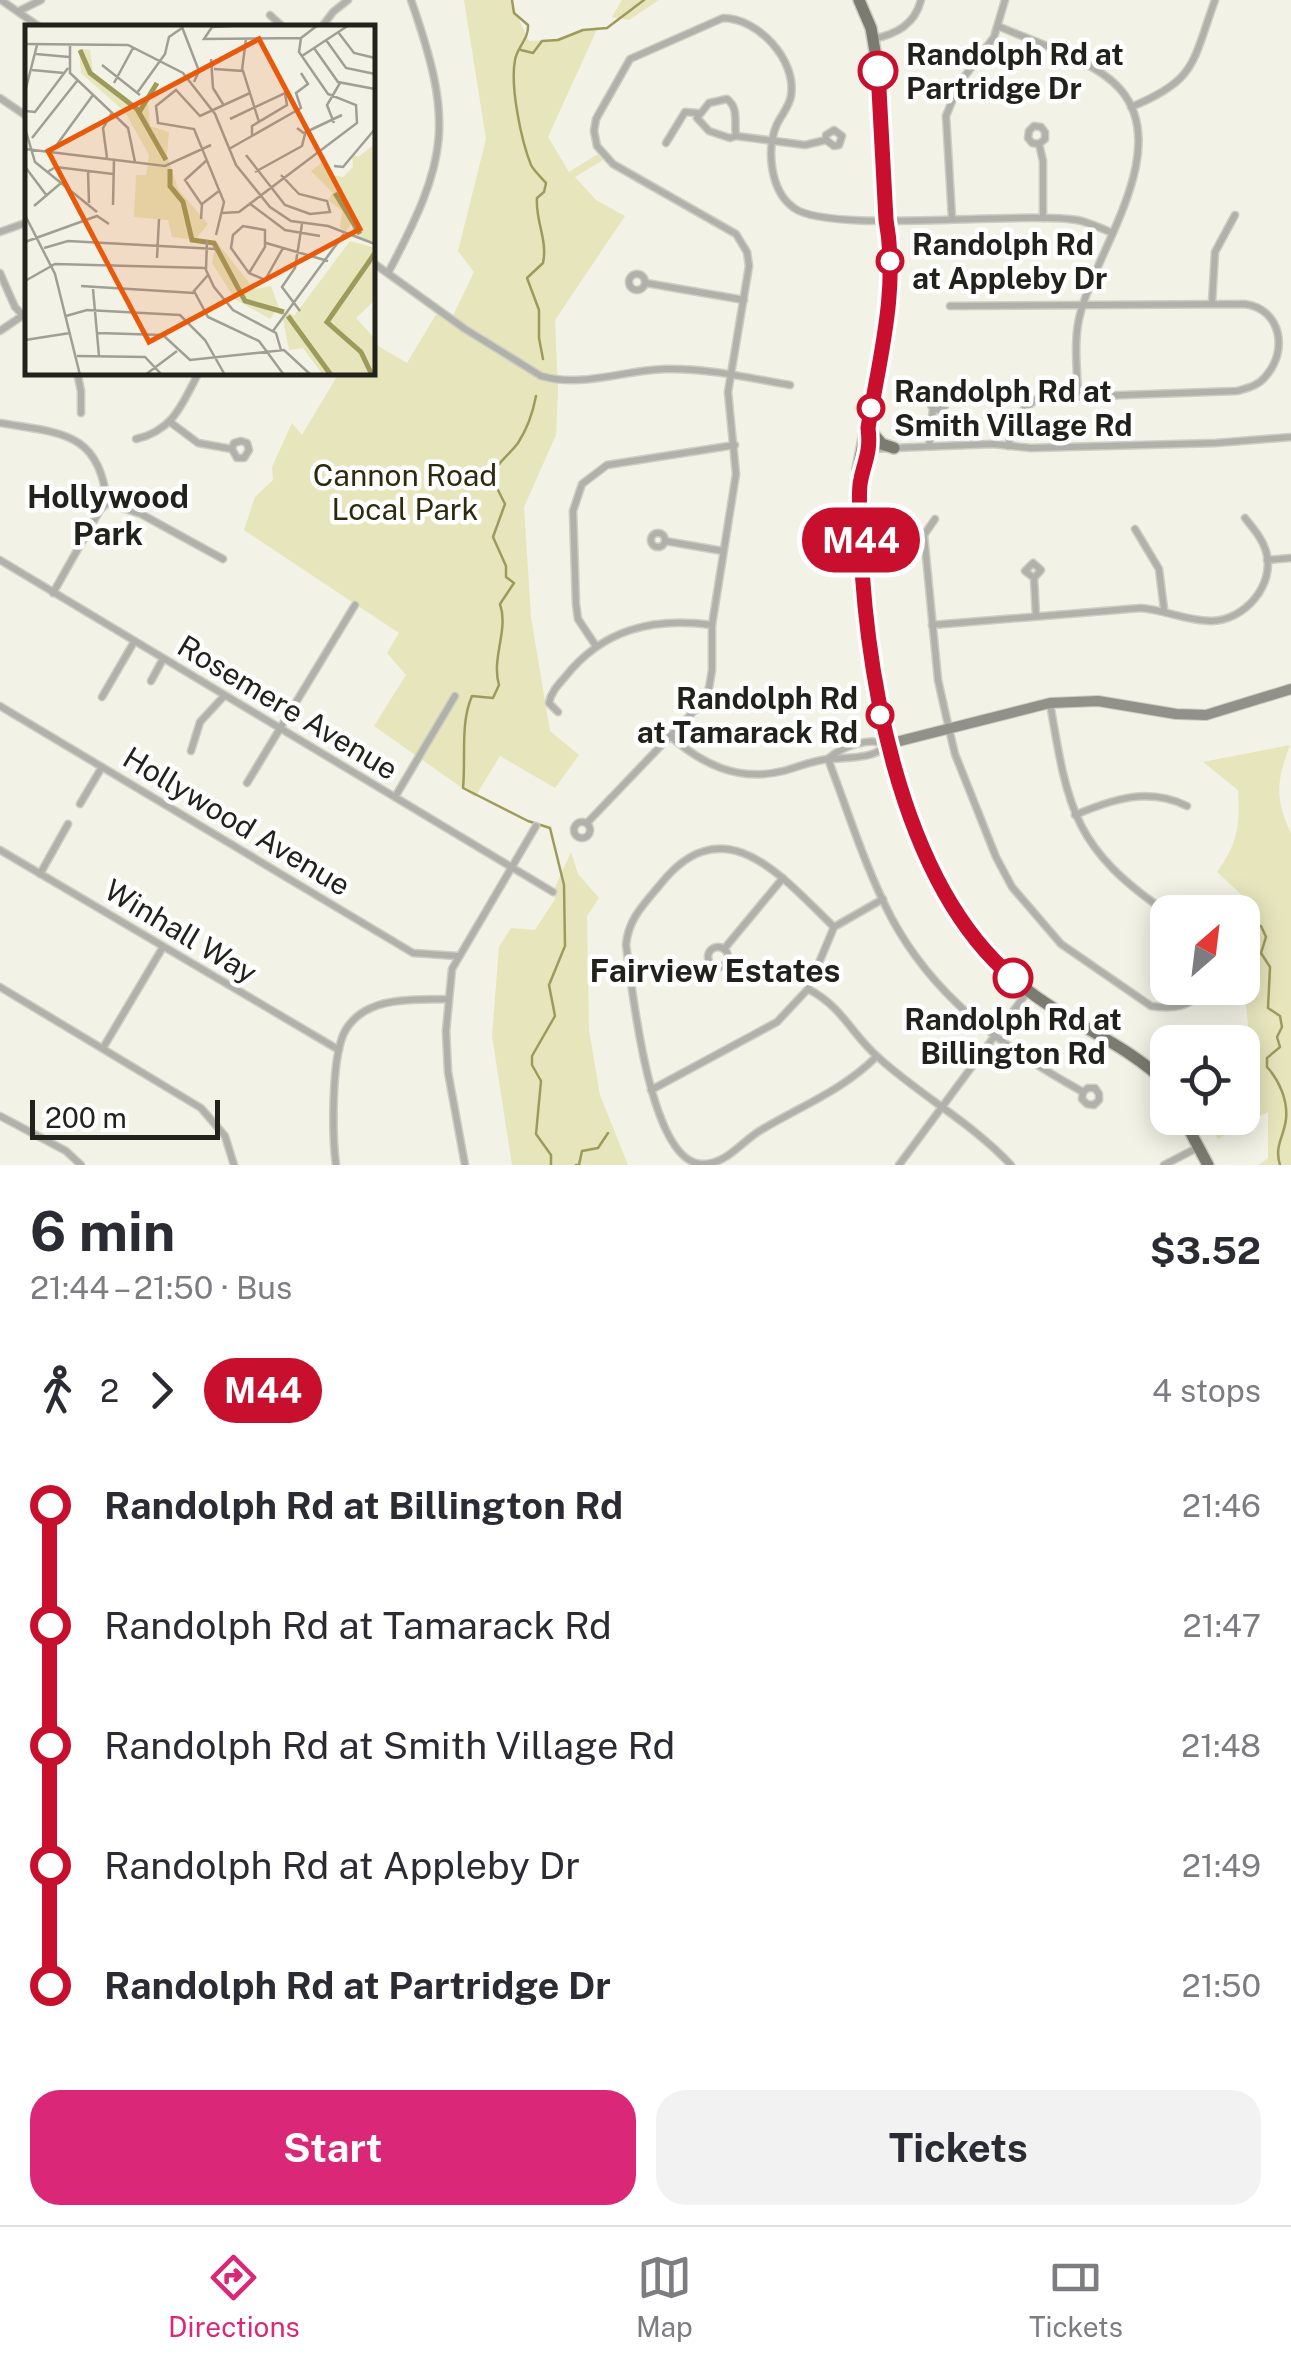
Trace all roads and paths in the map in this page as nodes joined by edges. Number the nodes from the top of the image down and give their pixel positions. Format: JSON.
{"nodes":[{"id":1,"x":1,"y":0,"type":"edge"},
{"id":2,"x":41,"y":0,"type":"edge"},
{"id":3,"x":348,"y":0,"type":"edge"},
{"id":4,"x":411,"y":0,"type":"edge"},
{"id":5,"x":859,"y":0,"type":"edge"},
{"id":6,"x":921,"y":0,"type":"edge"},
{"id":7,"x":1005,"y":0,"type":"edge"},
{"id":8,"x":1216,"y":0,"type":"edge"},
{"id":9,"x":18,"y":11,"type":"junction"},
{"id":10,"x":270,"y":15,"type":"dead end"},
{"id":11,"x":38,"y":25,"type":"edge"},
{"id":12,"x":281,"y":25,"type":"edge"},
{"id":13,"x":323,"y":25,"type":"edge"},
{"id":14,"x":998,"y":26,"type":"junction"},
{"id":15,"x":873,"y":39,"type":"junction"},
{"id":16,"x":0,"y":98,"type":"edge"},
{"id":17,"x":1131,"y":106,"type":"junction"},
{"id":18,"x":698,"y":113,"type":"junction"},
{"id":19,"x":25,"y":115,"type":"edge"},
{"id":20,"x":736,"y":136,"type":"junction"},
{"id":21,"x":826,"y":140,"type":"dead end"},
{"id":22,"x":772,"y":142,"type":"junction"},
{"id":23,"x":666,"y":143,"type":"dead end"},
{"id":24,"x":1040,"y":144,"type":"dead end"},
{"id":25,"x":1235,"y":216,"type":"dead end"},
{"id":26,"x":952,"y":218,"type":"junction"},
{"id":27,"x":1044,"y":218,"type":"junction"},
{"id":28,"x":886,"y":220,"type":"junction"},
{"id":29,"x":25,"y":223,"type":"edge"},
{"id":30,"x":0,"y":232,"type":"edge"},
{"id":31,"x":1113,"y":233,"type":"junction"},
{"id":32,"x":375,"y":264,"type":"edge"},
{"id":33,"x":0,"y":272,"type":"edge"},
{"id":34,"x":388,"y":273,"type":"junction"},
{"id":35,"x":646,"y":283,"type":"dead end"},
{"id":36,"x":744,"y":300,"type":"junction"},
{"id":37,"x":1212,"y":304,"type":"junction"},
{"id":38,"x":950,"y":306,"type":"dead end"},
{"id":39,"x":1082,"y":306,"type":"junction"},
{"id":40,"x":25,"y":318,"type":"edge"},
{"id":41,"x":0,"y":331,"type":"edge"},
{"id":42,"x":732,"y":374,"type":"junction"},
{"id":43,"x":78,"y":375,"type":"edge"},
{"id":44,"x":197,"y":375,"type":"edge"},
{"id":45,"x":790,"y":385,"type":"dead end"},
{"id":46,"x":1078,"y":394,"type":"junction"},
{"id":47,"x":933,"y":409,"type":"dead end"},
{"id":48,"x":81,"y":413,"type":"dead end"},
{"id":49,"x":170,"y":422,"type":"junction"},
{"id":50,"x":0,"y":423,"type":"edge"},
{"id":51,"x":868,"y":428,"type":"junction"},
{"id":52,"x":1291,"y":437,"type":"edge"},
{"id":53,"x":136,"y":439,"type":"dead end"},
{"id":54,"x":735,"y":445,"type":"junction"},
{"id":55,"x":929,"y":446,"type":"junction"},
{"id":56,"x":1008,"y":446,"type":"junction"},
{"id":57,"x":894,"y":448,"type":"junction"},
{"id":58,"x":232,"y":449,"type":"dead end"},
{"id":59,"x":869,"y":449,"type":"junction"},
{"id":60,"x":861,"y":476,"type":"junction"},
{"id":61,"x":107,"y":503,"type":"junction"},
{"id":62,"x":1245,"y":518,"type":"dead end"},
{"id":63,"x":935,"y":520,"type":"dead end"},
{"id":64,"x":1136,"y":529,"type":"dead end"},
{"id":65,"x":665,"y":541,"type":"dead end"},
{"id":66,"x":723,"y":551,"type":"junction"},
{"id":67,"x":1291,"y":558,"type":"edge"},
{"id":68,"x":223,"y":559,"type":"dead end"},
{"id":69,"x":0,"y":560,"type":"edge"},
{"id":70,"x":1267,"y":560,"type":"junction"},
{"id":71,"x":1034,"y":578,"type":"dead end"},
{"id":72,"x":53,"y":593,"type":"junction"},
{"id":73,"x":354,"y":605,"type":"dead end"},
{"id":74,"x":1164,"y":610,"type":"junction"},
{"id":75,"x":1036,"y":616,"type":"junction"},
{"id":76,"x":712,"y":625,"type":"junction"},
{"id":77,"x":932,"y":625,"type":"junction"},
{"id":78,"x":134,"y":642,"type":"junction"},
{"id":79,"x":596,"y":646,"type":"junction"},
{"id":80,"x":163,"y":659,"type":"junction"},
{"id":81,"x":151,"y":681,"type":"dead end"},
{"id":82,"x":1291,"y":689,"type":"edge"},
{"id":83,"x":224,"y":696,"type":"junction"},
{"id":84,"x":455,"y":696,"type":"dead end"},
{"id":85,"x":102,"y":697,"type":"dead end"},
{"id":86,"x":1050,"y":703,"type":"junction"},
{"id":87,"x":0,"y":706,"type":"edge"},
{"id":88,"x":558,"y":712,"type":"dead end"},
{"id":89,"x":279,"y":727,"type":"junction"},
{"id":90,"x":949,"y":728,"type":"junction"},
{"id":91,"x":670,"y":736,"type":"junction"},
{"id":92,"x":888,"y":744,"type":"junction"},
{"id":93,"x":190,"y":751,"type":"dead end"},
{"id":94,"x":828,"y":758,"type":"junction"},
{"id":95,"x":102,"y":767,"type":"junction"},
{"id":96,"x":248,"y":782,"type":"dead end"},
{"id":97,"x":395,"y":797,"type":"junction"},
{"id":98,"x":80,"y":804,"type":"dead end"},
{"id":99,"x":1188,"y":806,"type":"dead end"},
{"id":100,"x":1075,"y":815,"type":"junction"},
{"id":101,"x":588,"y":823,"type":"dead end"},
{"id":102,"x":68,"y":824,"type":"dead end"},
{"id":103,"x":536,"y":826,"type":"dead end"},
{"id":104,"x":0,"y":850,"type":"edge"},
{"id":105,"x":510,"y":867,"type":"junction"},
{"id":106,"x":40,"y":874,"type":"junction"},
{"id":107,"x":784,"y":878,"type":"junction"},
{"id":108,"x":552,"y":892,"type":"dead end"},
{"id":109,"x":884,"y":899,"type":"junction"},
{"id":110,"x":1150,"y":900,"type":"edge"},
{"id":111,"x":834,"y":927,"type":"junction"},
{"id":112,"x":162,"y":948,"type":"junction"},
{"id":113,"x":724,"y":949,"type":"dead end"},
{"id":114,"x":457,"y":956,"type":"junction"},
{"id":115,"x":0,"y":987,"type":"edge"},
{"id":116,"x":808,"y":989,"type":"junction"},
{"id":117,"x":1028,"y":991,"type":"junction"},
{"id":118,"x":448,"y":999,"type":"junction"},
{"id":119,"x":1150,"y":1005,"type":"edge"},
{"id":120,"x":1150,"y":1005,"type":"edge"},
{"id":121,"x":1183,"y":1005,"type":"edge"},
{"id":122,"x":994,"y":1037,"type":"junction"},
{"id":123,"x":103,"y":1048,"type":"junction"},
{"id":124,"x":339,"y":1050,"type":"junction"},
{"id":125,"x":876,"y":1056,"type":"junction"},
{"id":126,"x":1136,"y":1059,"type":"junction"},
{"id":127,"x":1150,"y":1067,"type":"edge"},
{"id":128,"x":1150,"y":1075,"type":"edge"},
{"id":129,"x":651,"y":1090,"type":"junction"},
{"id":130,"x":1083,"y":1092,"type":"dead end"},
{"id":131,"x":942,"y":1107,"type":"junction"},
{"id":132,"x":0,"y":1116,"type":"edge"},
{"id":133,"x":1193,"y":1135,"type":"edge"},
{"id":134,"x":1201,"y":1135,"type":"edge"},
{"id":135,"x":1200,"y":1146,"type":"junction"},
{"id":136,"x":80,"y":1165,"type":"edge"},
{"id":137,"x":234,"y":1165,"type":"edge"},
{"id":138,"x":336,"y":1165,"type":"edge"},
{"id":139,"x":465,"y":1165,"type":"edge"},
{"id":140,"x":900,"y":1165,"type":"edge"},
{"id":141,"x":1010,"y":1165,"type":"edge"},
{"id":142,"x":1164,"y":1165,"type":"edge"},
{"id":143,"x":1208,"y":1165,"type":"edge"},
{"id":144,"x":1216,"y":1165,"type":"edge"}],
"edges":[{"from":1,"to":9,"type":"street"},
{"from":2,"to":9,"type":"street"},
{"from":3,"to":13,"type":"street"},
{"from":4,"to":34,"type":"street"},
{"from":5,"to":15,"type":"main road"},
{"from":6,"to":15,"type":"street"},
{"from":7,"to":14,"type":"street"},
{"from":8,"to":17,"type":"street"},
{"from":9,"to":11,"type":"street"},
{"from":10,"to":12,"type":"street"},
{"from":14,"to":17,"type":"street"},
{"from":14,"to":26,"type":"street"},
{"from":15,"to":28,"type":"main road"},
{"from":16,"to":19,"type":"street"},
{"from":17,"to":31,"type":"street"},
{"from":18,"to":20,"type":"street"},
{"from":18,"to":20,"type":"street"},
{"from":18,"to":23,"type":"street"},
{"from":20,"to":22,"type":"street"},
{"from":21,"to":22,"type":"street"},
{"from":22,"to":28,"type":"street"},
{"from":22,"to":36,"type":"street"},
{"from":24,"to":27,"type":"street"},
{"from":25,"to":37,"type":"street"},
{"from":26,"to":27,"type":"street"},
{"from":26,"to":28,"type":"street"},
{"from":27,"to":31,"type":"street"},
{"from":28,"to":51,"type":"main road"},
{"from":29,"to":30,"type":"street"},
{"from":31,"to":39,"type":"street"},
{"from":32,"to":34,"type":"street"},
{"from":33,"to":40,"type":"street"},
{"from":34,"to":42,"type":"street"},
{"from":35,"to":36,"type":"street"},
{"from":36,"to":42,"type":"street"},
{"from":37,"to":39,"type":"street"},
{"from":37,"to":46,"type":"street"},
{"from":38,"to":39,"type":"street"},
{"from":39,"to":46,"type":"street"},
{"from":40,"to":41,"type":"street"},
{"from":42,"to":45,"type":"street"},
{"from":42,"to":54,"type":"street"},
{"from":43,"to":48,"type":"street"},
{"from":44,"to":49,"type":"street"},
{"from":46,"to":56,"type":"street"},
{"from":47,"to":55,"type":"street"},
{"from":49,"to":53,"type":"street"},
{"from":49,"to":58,"type":"street"},
{"from":50,"to":61,"type":"street"},
{"from":51,"to":57,"type":"main road"},
{"from":51,"to":59,"type":"main road"},
{"from":51,"to":60,"type":"main road"},
{"from":52,"to":56,"type":"street"},
{"from":54,"to":66,"type":"street"},
{"from":54,"to":79,"type":"street"},
{"from":55,"to":56,"type":"street"},
{"from":55,"to":57,"type":"street"},
{"from":57,"to":59,"type":"street"},
{"from":59,"to":60,"type":"main road"},
{"from":60,"to":92,"type":"main road"},
{"from":61,"to":68,"type":"street"},
{"from":61,"to":72,"type":"street"},
{"from":62,"to":70,"type":"street"},
{"from":63,"to":77,"type":"street"},
{"from":64,"to":74,"type":"street"},
{"from":65,"to":66,"type":"street"},
{"from":66,"to":76,"type":"street"},
{"from":67,"to":70,"type":"street"},
{"from":69,"to":72,"type":"street","name":"Rosemere Avenue"},
{"from":70,"to":74,"type":"street"},
{"from":71,"to":75,"type":"street"},
{"from":72,"to":78,"type":"street","name":"Rosemere Avenue"},
{"from":73,"to":89,"type":"street"},
{"from":74,"to":75,"type":"street"},
{"from":75,"to":77,"type":"street"},
{"from":76,"to":79,"type":"street"},
{"from":76,"to":91,"type":"street"},
{"from":77,"to":90,"type":"street"},
{"from":78,"to":80,"type":"street","name":"Rosemere Avenue"},
{"from":78,"to":85,"type":"street"},
{"from":79,"to":88,"type":"street"},
{"from":80,"to":81,"type":"street"},
{"from":80,"to":83,"type":"street","name":"Rosemere Avenue"},
{"from":82,"to":86,"type":"street"},
{"from":83,"to":89,"type":"street","name":"Rosemere Avenue"},
{"from":83,"to":93,"type":"street"},
{"from":84,"to":97,"type":"street"},
{"from":86,"to":90,"type":"street"},
{"from":86,"to":100,"type":"street"},
{"from":87,"to":95,"type":"street","name":"Hollywood Avenue"},
{"from":89,"to":96,"type":"street"},
{"from":89,"to":97,"type":"street","name":"Rosemere Avenue"},
{"from":90,"to":92,"type":"street"},
{"from":90,"to":119,"type":"street"},
{"from":91,"to":94,"type":"street"},
{"from":91,"to":101,"type":"street"},
{"from":92,"to":94,"type":"street"},
{"from":92,"to":117,"type":"main road"},
{"from":94,"to":109,"type":"street"},
{"from":95,"to":98,"type":"street"},
{"from":95,"to":114,"type":"street","name":"Hollywood Avenue"},
{"from":97,"to":105,"type":"street","name":"Rosemere Avenue"},
{"from":99,"to":100,"type":"street"},
{"from":100,"to":110,"type":"street"},
{"from":102,"to":106,"type":"street"},
{"from":103,"to":105,"type":"street"},
{"from":104,"to":106,"type":"street","name":"Winhall Way"},
{"from":105,"to":108,"type":"street","name":"Rosemere Avenue"},
{"from":105,"to":114,"type":"street"},
{"from":106,"to":112,"type":"street","name":"Winhall Way"},
{"from":107,"to":111,"type":"street"},
{"from":107,"to":113,"type":"street"},
{"from":107,"to":129,"type":"street"},
{"from":109,"to":111,"type":"street"},
{"from":109,"to":122,"type":"street"},
{"from":111,"to":116,"type":"street"},
{"from":112,"to":123,"type":"street"},
{"from":112,"to":124,"type":"street","name":"Winhall Way"},
{"from":114,"to":118,"type":"street"},
{"from":115,"to":123,"type":"street"},
{"from":116,"to":125,"type":"street"},
{"from":116,"to":129,"type":"street"},
{"from":117,"to":122,"type":"street"},
{"from":117,"to":126,"type":"main road"},
{"from":118,"to":124,"type":"street"},
{"from":118,"to":139,"type":"street"},
{"from":120,"to":121,"type":"street"},
{"from":122,"to":130,"type":"street"},
{"from":122,"to":131,"type":"street"},
{"from":123,"to":137,"type":"street"},
{"from":124,"to":138,"type":"street"},
{"from":125,"to":129,"type":"street"},
{"from":125,"to":131,"type":"street"},
{"from":126,"to":127,"type":"main road"},
{"from":126,"to":128,"type":"main road"},
{"from":131,"to":140,"type":"street"},
{"from":131,"to":141,"type":"street"},
{"from":132,"to":136,"type":"street"},
{"from":133,"to":135,"type":"main road"},
{"from":134,"to":144,"type":"main road"},
{"from":135,"to":142,"type":"street"},
{"from":135,"to":143,"type":"main road"}]}
